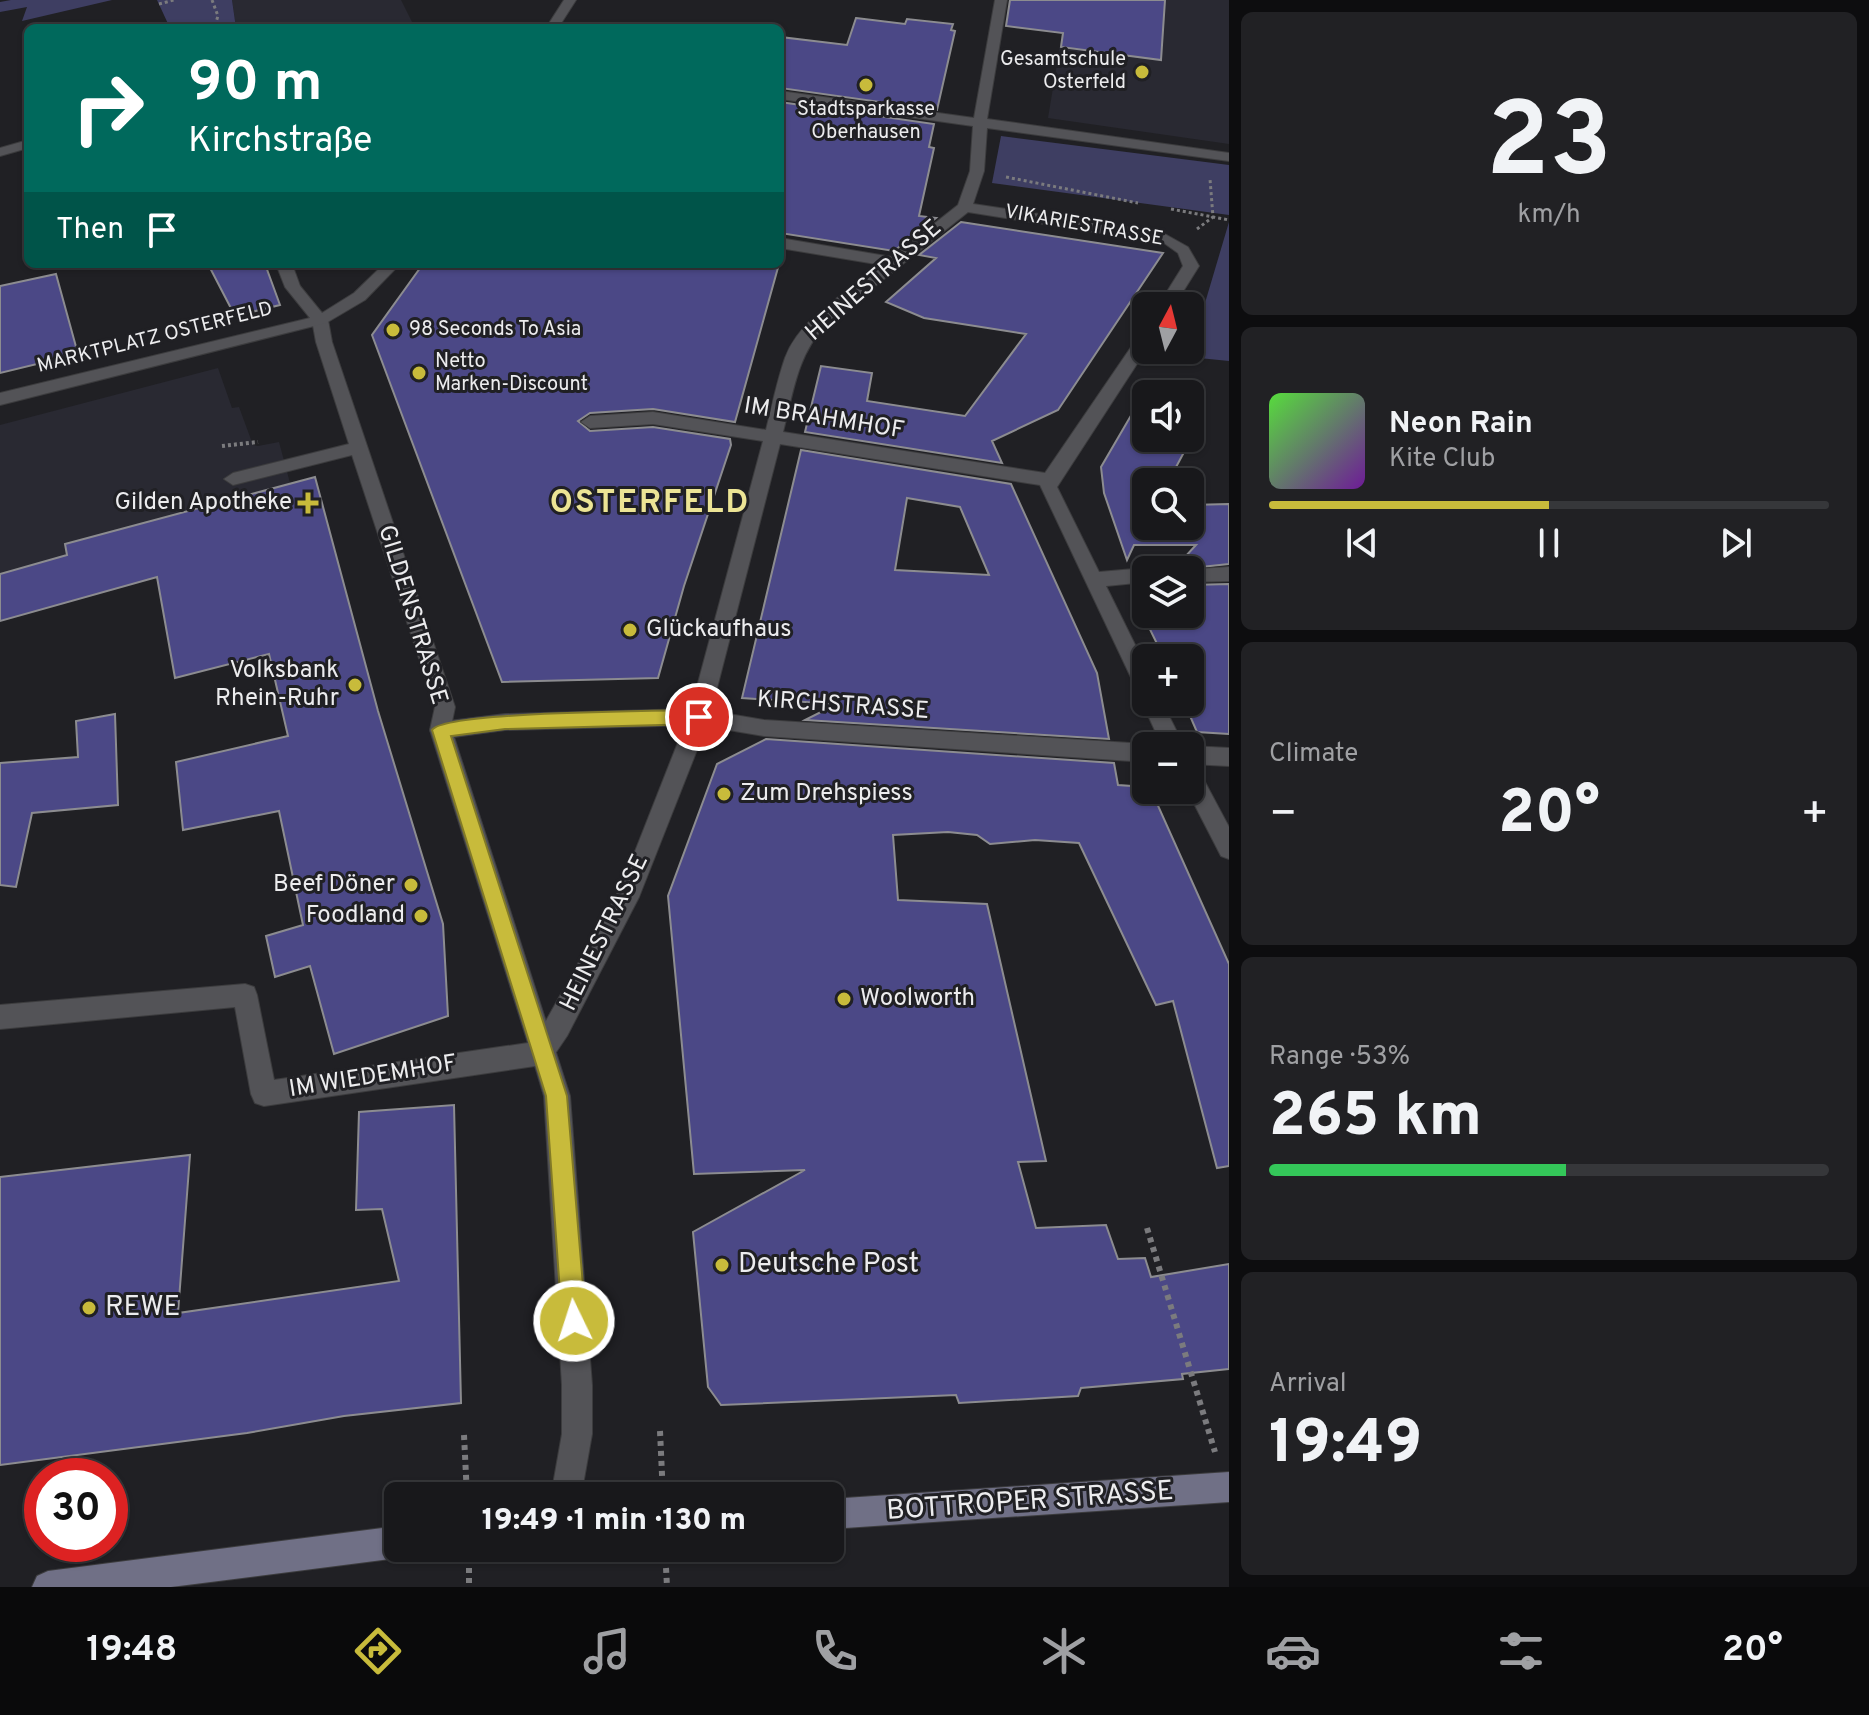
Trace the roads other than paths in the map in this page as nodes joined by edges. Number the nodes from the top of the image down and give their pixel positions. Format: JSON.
{"nodes":[{"id":1,"x":570,"y":0,"type":"edge"},
{"id":2,"x":1001,"y":0,"type":"edge"},
{"id":3,"x":555,"y":24,"type":"edge"},
{"id":4,"x":784,"y":96,"type":"edge"},
{"id":5,"x":980,"y":122,"type":"junction"},
{"id":6,"x":24,"y":145,"type":"edge"},
{"id":7,"x":0,"y":152,"type":"edge"},
{"id":8,"x":1229,"y":157,"type":"edge"},
{"id":9,"x":965,"y":207,"type":"junction"},
{"id":10,"x":784,"y":244,"type":"edge"},
{"id":11,"x":892,"y":262,"type":"junction"},
{"id":12,"x":286,"y":268,"type":"edge"},
{"id":13,"x":389,"y":268,"type":"edge"},
{"id":14,"x":1175,"y":292,"type":"edge"},
{"id":15,"x":320,"y":320,"type":"junction"},
{"id":16,"x":1132,"y":359,"type":"edge"},
{"id":17,"x":0,"y":399,"type":"edge"},
{"id":18,"x":590,"y":422,"type":"dead end"},
{"id":19,"x":772,"y":435,"type":"junction"},
{"id":20,"x":359,"y":447,"type":"junction"},
{"id":21,"x":233,"y":479,"type":"dead end"},
{"id":22,"x":1050,"y":480,"type":"junction"},
{"id":23,"x":1229,"y":574,"type":"edge"},
{"id":24,"x":1204,"y":575,"type":"edge"},
{"id":25,"x":1132,"y":576,"type":"edge"},
{"id":26,"x":1095,"y":580,"type":"junction"},
{"id":27,"x":1132,"y":658,"type":"edge"},
{"id":28,"x":699,"y":717,"type":"junction"},
{"id":29,"x":441,"y":730,"type":"junction"},
{"id":30,"x":1132,"y":752,"type":"edge"},
{"id":31,"x":1204,"y":756,"type":"edge"},
{"id":32,"x":1229,"y":757,"type":"edge"},
{"id":33,"x":1204,"y":802,"type":"edge"},
{"id":34,"x":1229,"y":849,"type":"edge"},
{"id":35,"x":0,"y":1017,"type":"edge"},
{"id":36,"x":541,"y":1053,"type":"junction"},
{"id":37,"x":568,"y":1482,"type":"edge"},
{"id":38,"x":1228,"y":1487,"type":"edge"},
{"id":39,"x":844,"y":1513,"type":"edge"},
{"id":40,"x":384,"y":1544,"type":"edge"},
{"id":41,"x":48,"y":1587,"type":"edge"}],
"edges":[{"from":1,"to":3,"type":"street"},
{"from":2,"to":5,"type":"street","name":"HEINESTRASSE"},
{"from":4,"to":5,"type":"street"},
{"from":5,"to":8,"type":"street"},
{"from":5,"to":9,"type":"street","name":"HEINESTRASSE"},
{"from":6,"to":7,"type":"street"},
{"from":9,"to":11,"type":"street","name":"HEINESTRASSE"},
{"from":9,"to":14,"type":"street","name":"VIKARIESTRASSE"},
{"from":10,"to":11,"type":"street"},
{"from":11,"to":19,"type":"street","name":"HEINESTRASSE"},
{"from":12,"to":15,"type":"street","name":"GILDENSTRASSE"},
{"from":13,"to":15,"type":"street","name":"MARKTPLATZ OSTERFELD"},
{"from":15,"to":17,"type":"street","name":"MARKTPLATZ OSTERFELD"},
{"from":15,"to":20,"type":"street","name":"GILDENSTRASSE"},
{"from":16,"to":22,"type":"street"},
{"from":18,"to":19,"type":"street","name":"IM BRAHMHOF"},
{"from":19,"to":22,"type":"street","name":"IM BRAHMHOF"},
{"from":19,"to":28,"type":"street","name":"HEINESTRASSE"},
{"from":20,"to":21,"type":"street"},
{"from":20,"to":29,"type":"street","name":"GILDENSTRASSE"},
{"from":22,"to":26,"type":"street"},
{"from":23,"to":24,"type":"street"},
{"from":25,"to":26,"type":"street"},
{"from":26,"to":27,"type":"street"},
{"from":28,"to":29,"type":"street","name":"KIRCHSTRASSE"},
{"from":28,"to":30,"type":"street","name":"KIRCHSTRASSE"},
{"from":28,"to":36,"type":"street","name":"HEINESTRASSE"},
{"from":29,"to":36,"type":"street","name":"GILDENSTRASSE"},
{"from":31,"to":32,"type":"street"},
{"from":33,"to":34,"type":"street"},
{"from":35,"to":36,"type":"street","name":"IM WIEDEMHOF"},
{"from":36,"to":37,"type":"street","name":"GILDENSTRASSE"},
{"from":38,"to":39,"type":"main road","name":"BOTTROPER STRASSE"},
{"from":40,"to":41,"type":"main road"}]}
